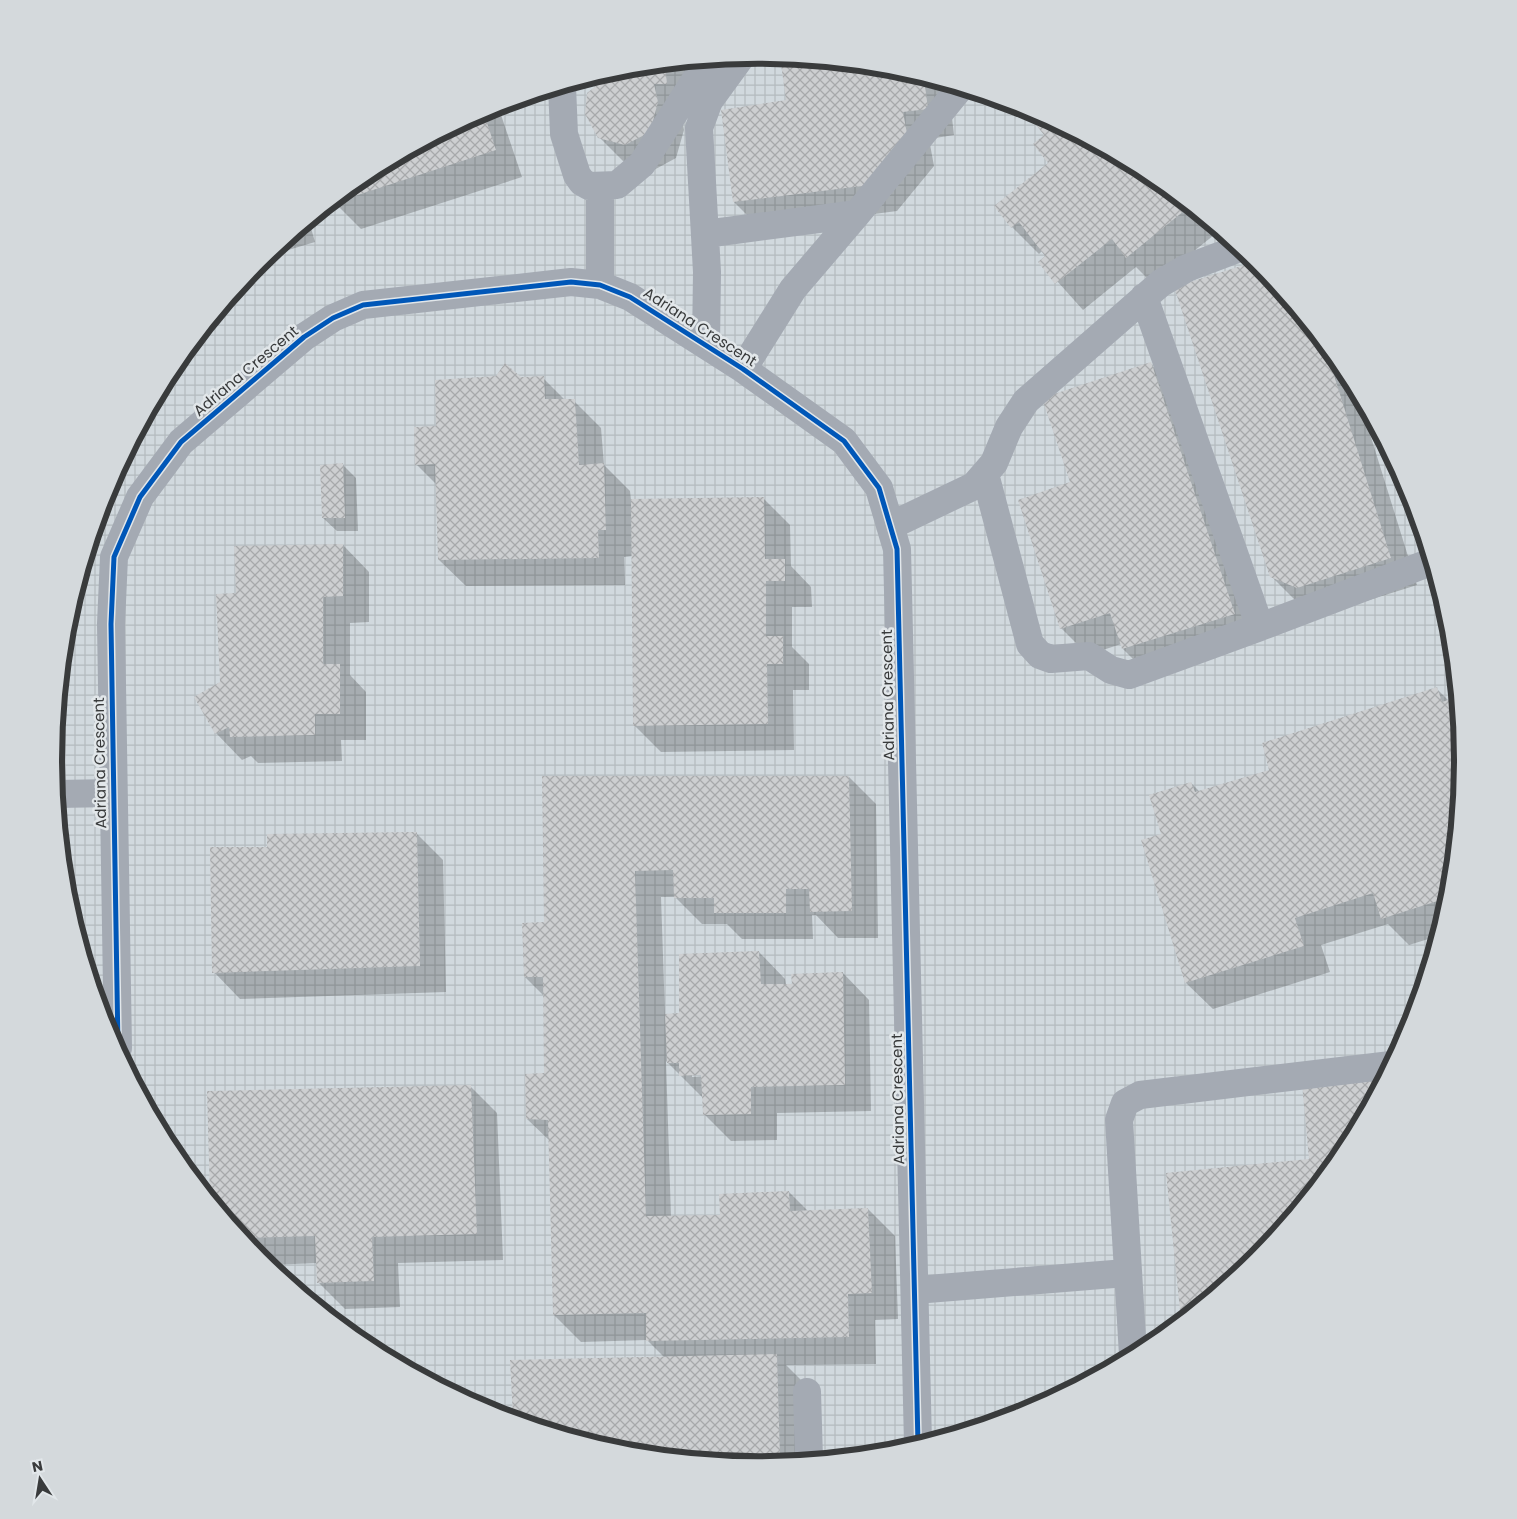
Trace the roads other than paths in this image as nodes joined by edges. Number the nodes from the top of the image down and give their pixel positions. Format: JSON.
{"nodes":[{"id":1,"x":735,"y":65,"type":"edge"},
{"id":2,"x":704,"y":66,"type":"edge"},
{"id":3,"x":562,"y":92,"type":"edge"},
{"id":4,"x":956,"y":92,"type":"edge"},
{"id":5,"x":600,"y":186,"type":"junction"},
{"id":6,"x":857,"y":214,"type":"junction"},
{"id":7,"x":705,"y":234,"type":"junction"},
{"id":8,"x":1233,"y":251,"type":"edge"},
{"id":9,"x":600,"y":285,"type":"junction"},
{"id":10,"x":1144,"y":297,"type":"junction"},
{"id":11,"x":706,"y":345,"type":"junction"},
{"id":12,"x":743,"y":369,"type":"junction"},
{"id":13,"x":985,"y":474,"type":"junction"},
{"id":14,"x":890,"y":526,"type":"junction"},
{"id":15,"x":1426,"y":564,"type":"edge"},
{"id":16,"x":1260,"y":627,"type":"junction"},
{"id":17,"x":113,"y":793,"type":"junction"},
{"id":18,"x":64,"y":794,"type":"edge"},
{"id":19,"x":118,"y":1032,"type":"edge"},
{"id":20,"x":1384,"y":1065,"type":"edge"},
{"id":21,"x":1126,"y":1273,"type":"junction"},
{"id":22,"x":914,"y":1290,"type":"junction"},
{"id":23,"x":1132,"y":1346,"type":"edge"},
{"id":24,"x":807,"y":1392,"type":"dead end"},
{"id":25,"x":918,"y":1437,"type":"edge"},
{"id":26,"x":809,"y":1454,"type":"edge"}],
"edges":[{"from":1,"to":7,"type":"street"},
{"from":2,"to":5,"type":"street"},
{"from":3,"to":5,"type":"street"},
{"from":4,"to":6,"type":"street"},
{"from":5,"to":9,"type":"street"},
{"from":6,"to":7,"type":"street"},
{"from":6,"to":12,"type":"street"},
{"from":7,"to":11,"type":"street"},
{"from":8,"to":10,"type":"street"},
{"from":9,"to":11,"type":"street","name":"Adriana Crescent"},
{"from":9,"to":17,"type":"street","name":"Adriana Crescent"},
{"from":10,"to":13,"type":"street"},
{"from":10,"to":16,"type":"street"},
{"from":11,"to":12,"type":"street","name":"Adriana Crescent"},
{"from":12,"to":14,"type":"street","name":"Adriana Crescent"},
{"from":13,"to":14,"type":"street"},
{"from":13,"to":16,"type":"street"},
{"from":14,"to":22,"type":"street","name":"Adriana Crescent"},
{"from":15,"to":16,"type":"street"},
{"from":17,"to":18,"type":"street"},
{"from":17,"to":19,"type":"street","name":"Adriana Crescent"},
{"from":20,"to":21,"type":"street"},
{"from":21,"to":22,"type":"street"},
{"from":21,"to":23,"type":"street"},
{"from":22,"to":25,"type":"street","name":"Adriana Crescent"},
{"from":24,"to":26,"type":"street"}]}
